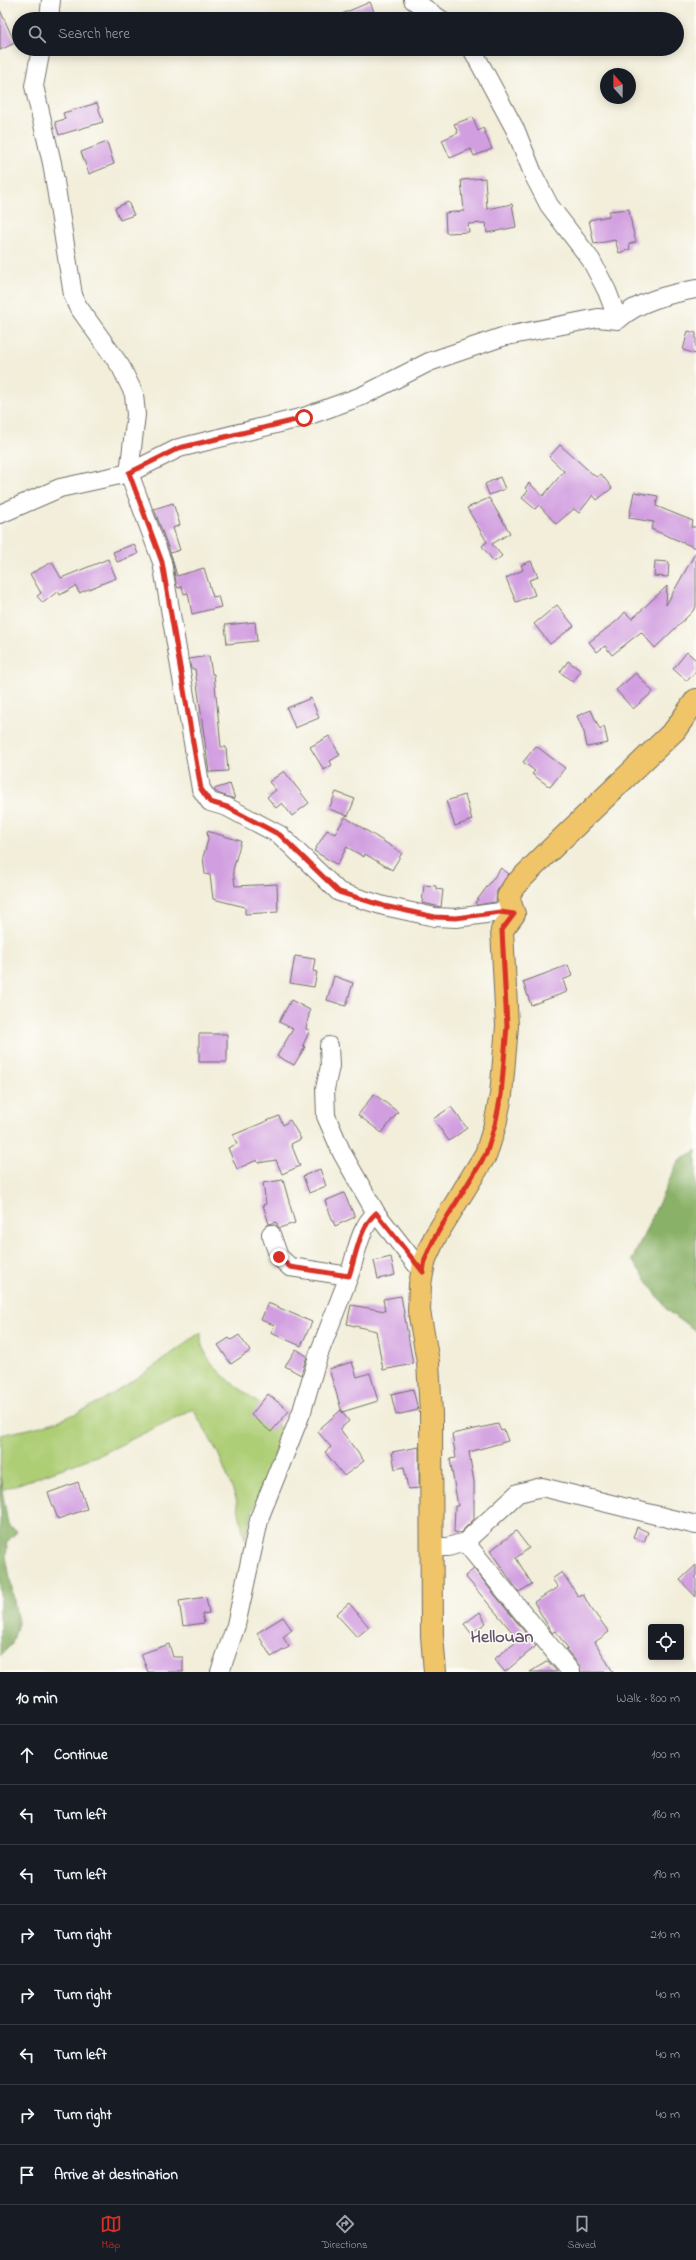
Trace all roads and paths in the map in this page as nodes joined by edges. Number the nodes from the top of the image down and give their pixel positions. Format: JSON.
{"nodes":[{"id":1,"x":51,"y":0,"type":"edge"},
{"id":2,"x":413,"y":0,"type":"edge"},
{"id":3,"x":50,"y":12,"type":"edge"},
{"id":4,"x":430,"y":12,"type":"edge"},
{"id":5,"x":40,"y":56,"type":"edge"},
{"id":6,"x":476,"y":56,"type":"edge"},
{"id":7,"x":696,"y":289,"type":"edge"},
{"id":8,"x":618,"y":320,"type":"junction"},
{"id":9,"x":129,"y":473,"type":"junction"},
{"id":10,"x":0,"y":514,"type":"edge"},
{"id":11,"x":696,"y":700,"type":"edge"},
{"id":12,"x":514,"y":914,"type":"junction"},
{"id":13,"x":329,"y":1046,"type":"dead end"},
{"id":14,"x":376,"y":1213,"type":"junction"},
{"id":15,"x":272,"y":1234,"type":"dead end"},
{"id":16,"x":423,"y":1272,"type":"junction"},
{"id":17,"x":349,"y":1276,"type":"junction"},
{"id":18,"x":696,"y":1525,"type":"edge"},
{"id":19,"x":465,"y":1542,"type":"junction"},
{"id":20,"x":432,"y":1547,"type":"junction"},
{"id":21,"x":220,"y":1672,"type":"edge"},
{"id":22,"x":435,"y":1672,"type":"edge"},
{"id":23,"x":571,"y":1672,"type":"edge"}],
"edges":[{"from":1,"to":3,"type":"street"},
{"from":2,"to":4,"type":"street"},
{"from":5,"to":9,"type":"street"},
{"from":6,"to":8,"type":"street"},
{"from":7,"to":8,"type":"street"},
{"from":8,"to":9,"type":"street"},
{"from":9,"to":10,"type":"street"},
{"from":9,"to":12,"type":"street"},
{"from":11,"to":12,"type":"main road"},
{"from":12,"to":16,"type":"main road"},
{"from":13,"to":14,"type":"street"},
{"from":14,"to":16,"type":"street"},
{"from":14,"to":17,"type":"street"},
{"from":15,"to":17,"type":"street"},
{"from":16,"to":20,"type":"main road"},
{"from":17,"to":21,"type":"street"},
{"from":18,"to":19,"type":"street"},
{"from":19,"to":20,"type":"street"},
{"from":19,"to":23,"type":"street"},
{"from":20,"to":22,"type":"main road"}]}
